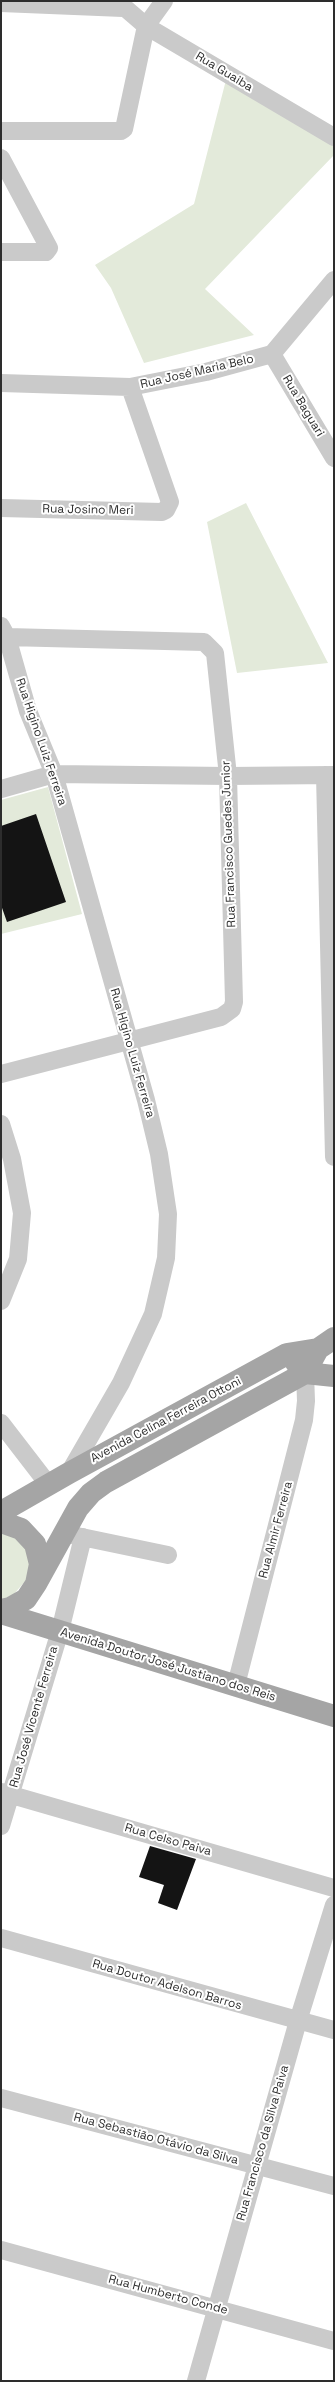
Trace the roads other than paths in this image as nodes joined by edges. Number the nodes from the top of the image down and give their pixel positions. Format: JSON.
{"nodes":[{"id":1,"x":164,"y":1,"type":"edge"},
{"id":2,"x":1,"y":3,"type":"edge"},
{"id":3,"x":120,"y":5,"type":"edge"},
{"id":4,"x":146,"y":26,"type":"junction"},
{"id":5,"x":1,"y":131,"type":"edge"},
{"id":6,"x":334,"y":138,"type":"edge"},
{"id":7,"x":1,"y":158,"type":"edge"},
{"id":8,"x":1,"y":252,"type":"edge"},
{"id":9,"x":334,"y":280,"type":"edge"},
{"id":10,"x":272,"y":354,"type":"junction"},
{"id":11,"x":1,"y":383,"type":"edge"},
{"id":12,"x":130,"y":387,"type":"junction"},
{"id":13,"x":334,"y":458,"type":"edge"},
{"id":14,"x":1,"y":508,"type":"edge"},
{"id":15,"x":4,"y":632,"type":"edge"},
{"id":16,"x":54,"y":774,"type":"junction"},
{"id":17,"x":228,"y":776,"type":"junction"},
{"id":18,"x":331,"y":776,"type":"edge"},
{"id":19,"x":1,"y":789,"type":"edge"},
{"id":20,"x":128,"y":1040,"type":"junction"},
{"id":21,"x":1,"y":1074,"type":"edge"},
{"id":22,"x":1,"y":1124,"type":"edge"},
{"id":23,"x":334,"y":1157,"type":"edge"},
{"id":24,"x":1,"y":1301,"type":"edge"},
{"id":25,"x":326,"y":1343,"type":"edge"},
{"id":26,"x":288,"y":1354,"type":"junction"},
{"id":27,"x":305,"y":1373,"type":"junction"},
{"id":28,"x":334,"y":1376,"type":"edge"},
{"id":29,"x":1,"y":1423,"type":"edge"},
{"id":30,"x":69,"y":1473,"type":"junction"},
{"id":31,"x":48,"y":1484,"type":"junction"},
{"id":32,"x":1,"y":1512,"type":"edge"},
{"id":33,"x":1,"y":1522,"type":"edge"},
{"id":34,"x":73,"y":1535,"type":"junction"},
{"id":35,"x":168,"y":1555,"type":"dead end"},
{"id":36,"x":36,"y":1584,"type":"junction"},
{"id":37,"x":1,"y":1610,"type":"edge"},
{"id":38,"x":1,"y":1614,"type":"edge"},
{"id":39,"x":60,"y":1631,"type":"junction"},
{"id":40,"x":236,"y":1685,"type":"junction"},
{"id":41,"x":334,"y":1716,"type":"edge"},
{"id":42,"x":6,"y":1793,"type":"edge"},
{"id":43,"x":1,"y":1826,"type":"edge"},
{"id":44,"x":334,"y":1888,"type":"edge"},
{"id":45,"x":334,"y":1905,"type":"edge"},
{"id":46,"x":1,"y":1938,"type":"edge"},
{"id":47,"x":298,"y":2021,"type":"junction"},
{"id":48,"x":334,"y":2030,"type":"edge"},
{"id":49,"x":1,"y":2098,"type":"edge"},
{"id":50,"x":256,"y":2165,"type":"junction"},
{"id":51,"x":334,"y":2186,"type":"edge"},
{"id":52,"x":1,"y":2250,"type":"edge"},
{"id":53,"x":216,"y":2308,"type":"junction"},
{"id":54,"x":334,"y":2341,"type":"edge"},
{"id":55,"x":196,"y":2381,"type":"edge"}],
"edges":[{"from":1,"to":4,"type":"street"},
{"from":2,"to":3,"type":"street"},
{"from":3,"to":4,"type":"street","name":"Rua Guaiba"},
{"from":4,"to":5,"type":"street"},
{"from":4,"to":6,"type":"street","name":"Rua Guaiba"},
{"from":7,"to":8,"type":"street"},
{"from":9,"to":10,"type":"street"},
{"from":10,"to":12,"type":"street","name":"Rua José Maria Belo"},
{"from":10,"to":13,"type":"street","name":"Rua Baguari"},
{"from":11,"to":12,"type":"street","name":"Rua José Maria Belo"},
{"from":12,"to":14,"type":"street","name":"Rua Josino Meri"},
{"from":15,"to":16,"type":"street","name":"Rua Higino Luiz Ferreira"},
{"from":15,"to":17,"type":"street","name":"Rua Francisco Guedes Junior"},
{"from":16,"to":17,"type":"street"},
{"from":16,"to":19,"type":"street"},
{"from":16,"to":20,"type":"street","name":"Rua Higino Luiz Ferreira"},
{"from":17,"to":18,"type":"street"},
{"from":17,"to":20,"type":"street","name":"Rua Francisco Guedes Junior"},
{"from":18,"to":23,"type":"street"},
{"from":20,"to":21,"type":"street","name":"Rua Francisco Guedes Junior"},
{"from":20,"to":30,"type":"street","name":"Rua Higino Luiz Ferreira"},
{"from":22,"to":24,"type":"street"},
{"from":25,"to":26,"type":"main road","name":"Avenida Celina Ferreira Ottoni"},
{"from":25,"to":27,"type":"main road"},
{"from":26,"to":27,"type":"main road"},
{"from":26,"to":30,"type":"main road","name":"Avenida Celina Ferreira Ottoni"},
{"from":27,"to":28,"type":"main road"},
{"from":27,"to":34,"type":"main road"},
{"from":27,"to":40,"type":"street","name":"Rua Almir Ferreira"},
{"from":29,"to":31,"type":"street"},
{"from":30,"to":31,"type":"main road","name":"Avenida Celina Ferreira Ottoni"},
{"from":31,"to":32,"type":"main road","name":"Avenida Celina Ferreira Ottoni"},
{"from":33,"to":36,"type":"main road"},
{"from":34,"to":35,"type":"street"},
{"from":34,"to":36,"type":"main road"},
{"from":34,"to":39,"type":"street","name":"Rua José Vicente Ferreira"},
{"from":36,"to":37,"type":"main road"},
{"from":38,"to":39,"type":"main road","name":"Avenida Doutor José Justiano dos Reis"},
{"from":39,"to":40,"type":"main road","name":"Avenida Doutor José Justiano dos Reis"},
{"from":39,"to":42,"type":"street","name":"Rua José Vicente Ferreira"},
{"from":40,"to":41,"type":"main road","name":"Avenida Doutor José Justiano dos Reis"},
{"from":42,"to":43,"type":"street","name":"Rua José Vicente Ferreira"},
{"from":42,"to":44,"type":"street","name":"Rua Celso Paiva"},
{"from":45,"to":47,"type":"street","name":"Rua Francisco da Silva Paiva"},
{"from":46,"to":47,"type":"street","name":"Rua Doutor Adelson Barros"},
{"from":47,"to":48,"type":"street","name":"Rua Doutor Adelson Barros"},
{"from":47,"to":50,"type":"street","name":"Rua Francisco da Silva Paiva"},
{"from":49,"to":50,"type":"street","name":"Rua Sebastião Otávio da Silva"},
{"from":50,"to":51,"type":"street","name":"Rua Sebastião Otávio da Silva"},
{"from":50,"to":53,"type":"street","name":"Rua Francisco da Silva Paiva"},
{"from":52,"to":53,"type":"street","name":"Rua Humberto Conde"},
{"from":53,"to":54,"type":"street","name":"Rua Humberto Conde"},
{"from":53,"to":55,"type":"street","name":"Rua Francisco da Silva Paiva"}]}
